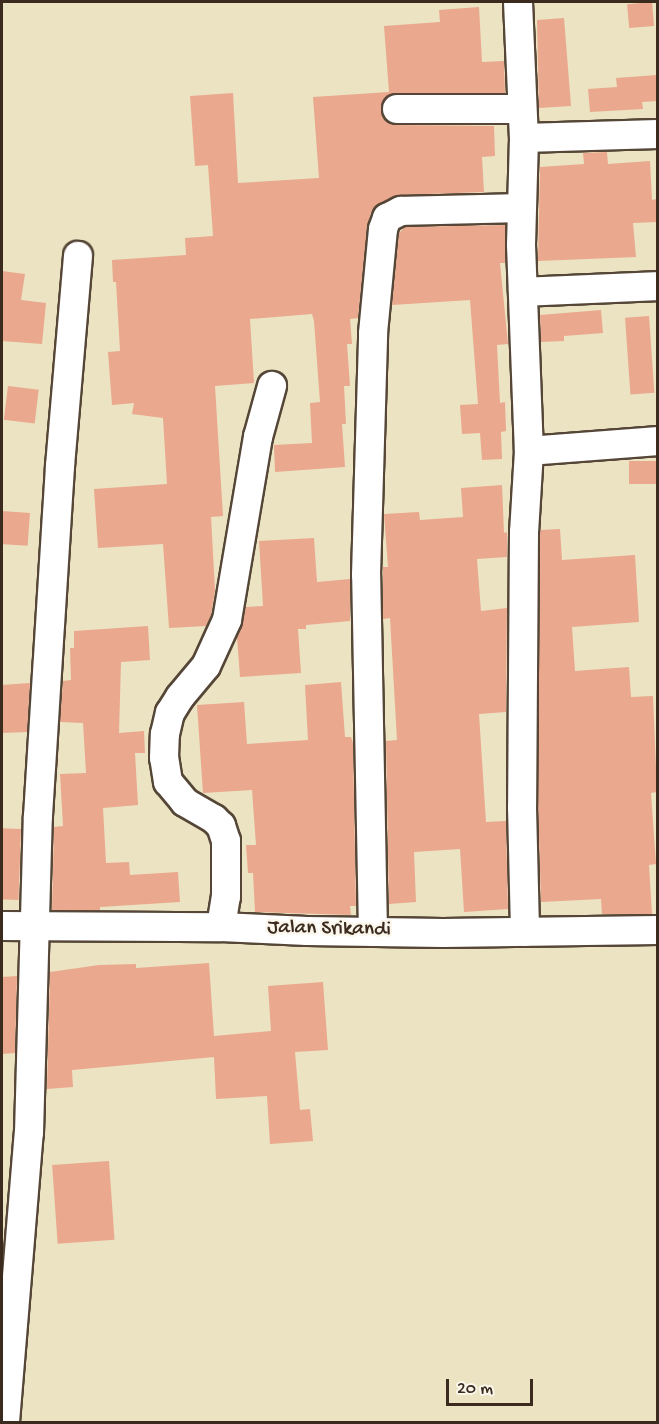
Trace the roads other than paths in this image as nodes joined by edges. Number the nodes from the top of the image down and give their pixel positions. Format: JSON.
{"nodes":[{"id":1,"x":518,"y":2,"type":"edge"},
{"id":2,"x":397,"y":109,"type":"dead end"},
{"id":3,"x":521,"y":110,"type":"junction"},
{"id":4,"x":657,"y":134,"type":"edge"},
{"id":5,"x":524,"y":138,"type":"junction"},
{"id":6,"x":520,"y":208,"type":"junction"},
{"id":7,"x":78,"y":256,"type":"dead end"},
{"id":8,"x":657,"y":285,"type":"edge"},
{"id":9,"x":523,"y":292,"type":"junction"},
{"id":10,"x":272,"y":386,"type":"dead end"},
{"id":11,"x":657,"y":441,"type":"edge"},
{"id":12,"x":529,"y":450,"type":"junction"},
{"id":13,"x":2,"y":927,"type":"edge"},
{"id":14,"x":221,"y":927,"type":"junction"},
{"id":15,"x":34,"y":928,"type":"junction"},
{"id":16,"x":657,"y":930,"type":"edge"},
{"id":17,"x":373,"y":932,"type":"junction"},
{"id":18,"x":525,"y":932,"type":"junction"},
{"id":19,"x":5,"y":1422,"type":"edge"}],
"edges":[{"from":1,"to":3,"type":"street"},
{"from":2,"to":3,"type":"street"},
{"from":3,"to":5,"type":"street"},
{"from":4,"to":5,"type":"street"},
{"from":5,"to":6,"type":"street"},
{"from":6,"to":9,"type":"street"},
{"from":6,"to":17,"type":"street"},
{"from":7,"to":15,"type":"street"},
{"from":8,"to":9,"type":"street"},
{"from":9,"to":12,"type":"street"},
{"from":10,"to":14,"type":"street"},
{"from":11,"to":12,"type":"street"},
{"from":12,"to":18,"type":"street"},
{"from":13,"to":15,"type":"street","name":"Jalan Srikandi"},
{"from":14,"to":15,"type":"street","name":"Jalan Srikandi"},
{"from":14,"to":17,"type":"street","name":"Jalan Srikandi"},
{"from":15,"to":19,"type":"street"},
{"from":16,"to":18,"type":"street","name":"Jalan Srikandi"},
{"from":17,"to":18,"type":"street","name":"Jalan Srikandi"}]}
